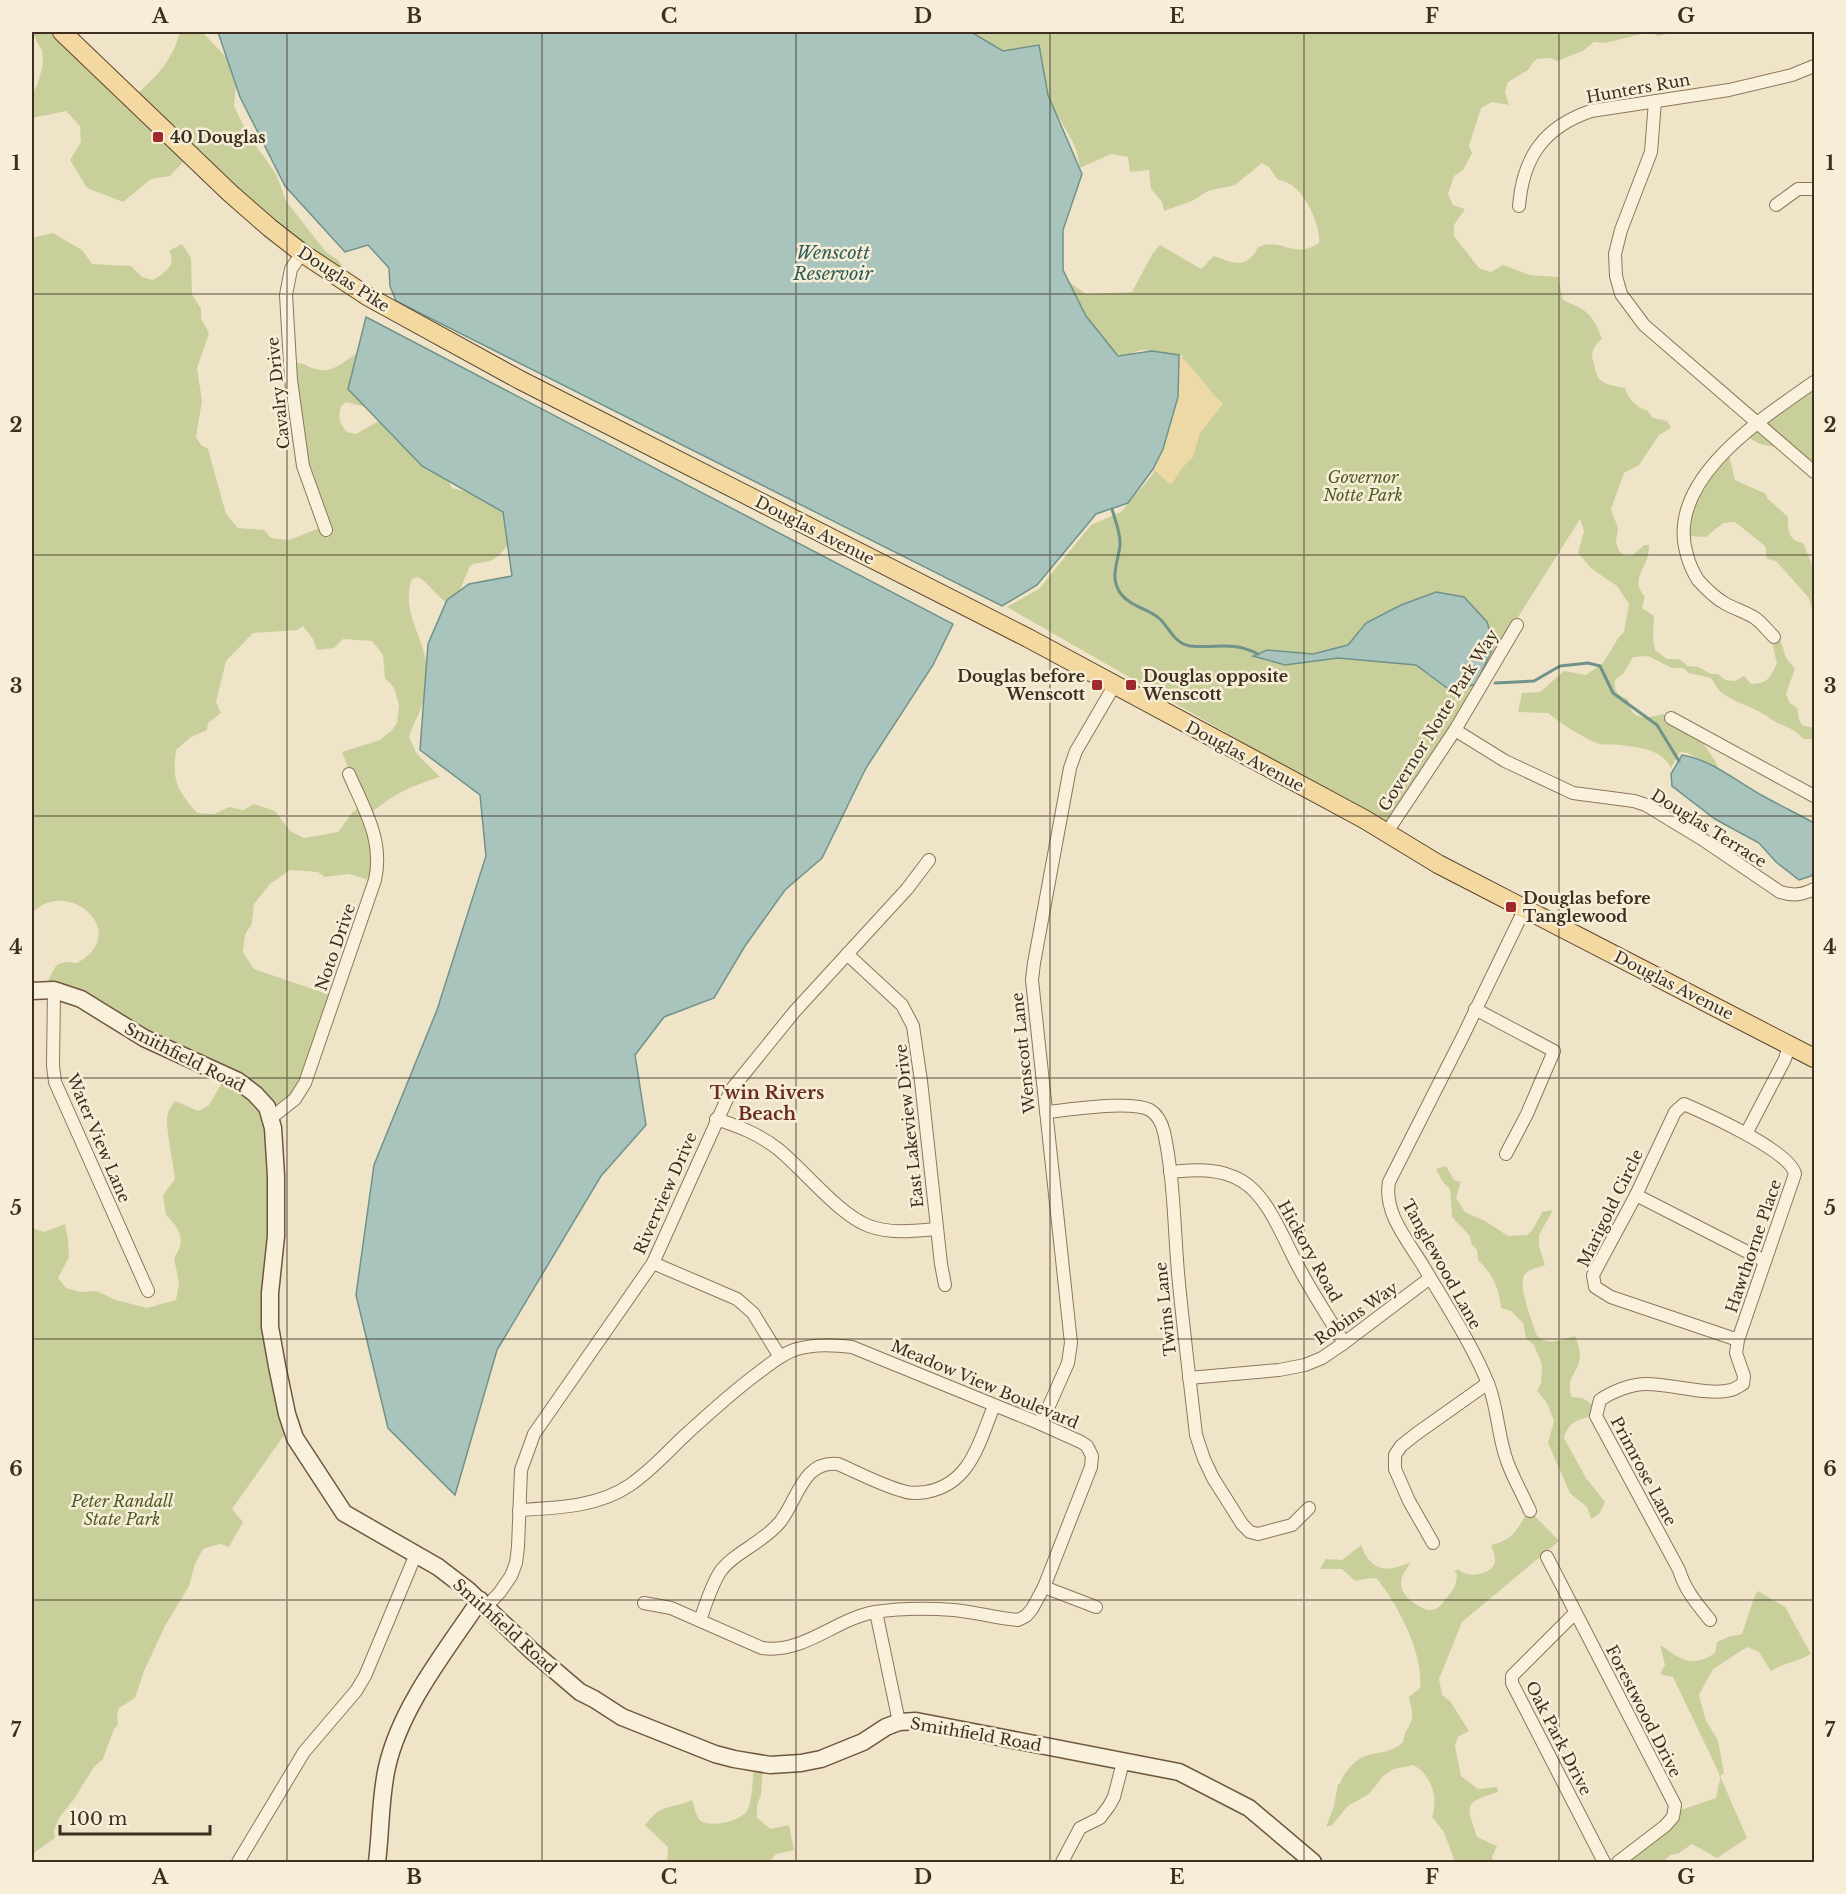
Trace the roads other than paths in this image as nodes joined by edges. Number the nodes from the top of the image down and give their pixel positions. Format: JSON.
{"nodes":[{"id":1,"x":62,"y":32,"type":"edge"},
{"id":2,"x":1815,"y":66,"type":"edge"},
{"id":3,"x":1655,"y":101,"type":"junction"},
{"id":4,"x":1815,"y":189,"type":"edge"},
{"id":5,"x":1776,"y":205,"type":"dead end"},
{"id":6,"x":1520,"y":206,"type":"dead end"},
{"id":7,"x":302,"y":253,"type":"junction"},
{"id":8,"x":1815,"y":382,"type":"edge"},
{"id":9,"x":1756,"y":423,"type":"junction"},
{"id":10,"x":674,"y":458,"type":"joint"},
{"id":11,"x":1815,"y":472,"type":"edge"},
{"id":12,"x":326,"y":530,"type":"dead end"},
{"id":13,"x":1517,"y":625,"type":"dead end"},
{"id":14,"x":1774,"y":637,"type":"dead end"},
{"id":15,"x":1114,"y":686,"type":"junction"},
{"id":16,"x":1671,"y":718,"type":"dead end"},
{"id":17,"x":1455,"y":730,"type":"junction"},
{"id":18,"x":349,"y":774,"type":"dead end"},
{"id":19,"x":1815,"y":796,"type":"edge"},
{"id":20,"x":1387,"y":832,"type":"junction"},
{"id":21,"x":929,"y":860,"type":"dead end"},
{"id":22,"x":1815,"y":889,"type":"edge"},
{"id":23,"x":1524,"y":908,"type":"junction"},
{"id":24,"x":847,"y":954,"type":"junction"},
{"id":25,"x":54,"y":990,"type":"junction"},
{"id":26,"x":32,"y":991,"type":"edge"},
{"id":27,"x":1474,"y":1009,"type":"junction"},
{"id":28,"x":1790,"y":1045,"type":"junction"},
{"id":29,"x":1815,"y":1058,"type":"edge"},
{"id":30,"x":1046,"y":1112,"type":"junction"},
{"id":31,"x":271,"y":1118,"type":"junction"},
{"id":32,"x":716,"y":1119,"type":"junction"},
{"id":33,"x":1746,"y":1134,"type":"junction"},
{"id":34,"x":1506,"y":1154,"type":"dead end"},
{"id":35,"x":1170,"y":1172,"type":"junction"},
{"id":36,"x":1636,"y":1195,"type":"junction"},
{"id":37,"x":937,"y":1229,"type":"junction"},
{"id":38,"x":1765,"y":1261,"type":"junction"},
{"id":39,"x":653,"y":1263,"type":"junction"},
{"id":40,"x":1430,"y":1278,"type":"junction"},
{"id":41,"x":945,"y":1286,"type":"dead end"},
{"id":42,"x":148,"y":1291,"type":"dead end"},
{"id":43,"x":1738,"y":1340,"type":"junction"},
{"id":44,"x":1344,"y":1343,"type":"junction"},
{"id":45,"x":780,"y":1357,"type":"junction"},
{"id":46,"x":1189,"y":1377,"type":"junction"},
{"id":47,"x":1488,"y":1383,"type":"junction"},
{"id":48,"x":1743,"y":1384,"type":"joint"},
{"id":49,"x":994,"y":1406,"type":"junction"},
{"id":50,"x":1041,"y":1424,"type":"junction"},
{"id":51,"x":1309,"y":1508,"type":"dead end"},
{"id":52,"x":519,"y":1510,"type":"junction"},
{"id":53,"x":1530,"y":1511,"type":"dead end"},
{"id":54,"x":1433,"y":1543,"type":"dead end"},
{"id":55,"x":416,"y":1554,"type":"junction"},
{"id":56,"x":1547,"y":1557,"type":"dead end"},
{"id":57,"x":1044,"y":1587,"type":"junction"},
{"id":58,"x":484,"y":1603,"type":"junction"},
{"id":59,"x":644,"y":1603,"type":"dead end"},
{"id":60,"x":1096,"y":1607,"type":"dead end"},
{"id":61,"x":876,"y":1612,"type":"junction"},
{"id":62,"x":1575,"y":1613,"type":"junction"},
{"id":63,"x":700,"y":1620,"type":"junction"},
{"id":64,"x":1710,"y":1620,"type":"dead end"},
{"id":65,"x":900,"y":1722,"type":"junction"},
{"id":66,"x":1123,"y":1762,"type":"junction"},
{"id":67,"x":238,"y":1863,"type":"edge"},
{"id":68,"x":377,"y":1863,"type":"edge"},
{"id":69,"x":1062,"y":1863,"type":"edge"},
{"id":70,"x":1312,"y":1863,"type":"edge"},
{"id":71,"x":1604,"y":1863,"type":"edge"},
{"id":72,"x":1618,"y":1863,"type":"edge"}],
"edges":[{"from":1,"to":7,"type":"main road","name":"Douglas Pike"},
{"from":2,"to":3,"type":"street","name":"Hunters Run"},
{"from":3,"to":6,"type":"street","name":"Hunters Run"},
{"from":3,"to":9,"type":"street"},
{"from":4,"to":5,"type":"street"},
{"from":7,"to":10,"type":"main road","name":"Douglas Pike"},
{"from":7,"to":12,"type":"street","name":"Cavalry Drive"},
{"from":8,"to":9,"type":"street"},
{"from":9,"to":11,"type":"street"},
{"from":9,"to":14,"type":"street"},
{"from":10,"to":15,"type":"main road","name":"Douglas Avenue"},
{"from":13,"to":17,"type":"street","name":"Governor Notte Park Way"},
{"from":15,"to":20,"type":"main road","name":"Douglas Avenue"},
{"from":15,"to":30,"type":"street","name":"Wenscott Lane"},
{"from":16,"to":19,"type":"street"},
{"from":17,"to":20,"type":"street","name":"Governor Notte Park Way"},
{"from":17,"to":22,"type":"street","name":"Douglas Terrace"},
{"from":18,"to":31,"type":"street","name":"Noto Drive"},
{"from":20,"to":23,"type":"main road","name":"Douglas Avenue"},
{"from":21,"to":24,"type":"street","name":"Riverview Drive"},
{"from":23,"to":27,"type":"street","name":"Tanglewood Lane"},
{"from":23,"to":28,"type":"main road","name":"Douglas Avenue"},
{"from":24,"to":32,"type":"street","name":"Riverview Drive"},
{"from":24,"to":37,"type":"street","name":"East Lakeview Drive"},
{"from":25,"to":26,"type":"street","name":"Smithfield Road"},
{"from":25,"to":31,"type":"street","name":"Smithfield Road"},
{"from":25,"to":42,"type":"street","name":"Water View Lane"},
{"from":27,"to":34,"type":"street"},
{"from":27,"to":40,"type":"street","name":"Tanglewood Lane"},
{"from":28,"to":29,"type":"main road","name":"Douglas Avenue"},
{"from":28,"to":33,"type":"street"},
{"from":30,"to":35,"type":"street","name":"Twins Lane"},
{"from":30,"to":50,"type":"street","name":"Wenscott Lane"},
{"from":31,"to":55,"type":"street","name":"Smithfield Road"},
{"from":32,"to":37,"type":"street"},
{"from":32,"to":39,"type":"street","name":"Riverview Drive"},
{"from":33,"to":36,"type":"street","name":"Marigold Circle"},
{"from":33,"to":38,"type":"street","name":"Hawthorne Place"},
{"from":35,"to":44,"type":"street","name":"Hickory Road"},
{"from":35,"to":46,"type":"street","name":"Twins Lane"},
{"from":36,"to":38,"type":"street"},
{"from":36,"to":43,"type":"street","name":"Marigold Circle"},
{"from":37,"to":41,"type":"street","name":"East Lakeview Drive"},
{"from":38,"to":43,"type":"street","name":"Hawthorne Place"},
{"from":39,"to":45,"type":"street"},
{"from":39,"to":52,"type":"street","name":"Riverview Drive"},
{"from":40,"to":44,"type":"street","name":"Robins Way"},
{"from":40,"to":47,"type":"street","name":"Tanglewood Lane"},
{"from":43,"to":48,"type":"street","name":"Hawthorne Place"},
{"from":44,"to":46,"type":"street","name":"Robins Way"},
{"from":45,"to":49,"type":"street","name":"Meadow View Boulevard"},
{"from":45,"to":52,"type":"street","name":"Meadow View Boulevard"},
{"from":46,"to":51,"type":"street","name":"Twins Lane"},
{"from":47,"to":53,"type":"street","name":"Tanglewood Lane"},
{"from":47,"to":54,"type":"street"},
{"from":48,"to":64,"type":"street","name":"Primrose Lane"},
{"from":49,"to":50,"type":"street","name":"Meadow View Boulevard"},
{"from":49,"to":63,"type":"street"},
{"from":50,"to":57,"type":"street","name":"Meadow View Boulevard"},
{"from":52,"to":58,"type":"street","name":"Riverview Drive"},
{"from":55,"to":58,"type":"street","name":"Smithfield Road"},
{"from":55,"to":67,"type":"street"},
{"from":56,"to":62,"type":"street","name":"Forestwood Drive"},
{"from":57,"to":60,"type":"street"},
{"from":57,"to":61,"type":"street","name":"Meadow View Boulevard"},
{"from":58,"to":65,"type":"street","name":"Smithfield Road"},
{"from":58,"to":68,"type":"street"},
{"from":59,"to":63,"type":"street","name":"Meadow View Boulevard"},
{"from":61,"to":63,"type":"street","name":"Meadow View Boulevard"},
{"from":61,"to":65,"type":"street"},
{"from":62,"to":71,"type":"street","name":"Oak Park Drive"},
{"from":62,"to":72,"type":"street","name":"Forestwood Drive"},
{"from":65,"to":66,"type":"street","name":"Smithfield Road"},
{"from":66,"to":69,"type":"street"},
{"from":66,"to":70,"type":"street","name":"Smithfield Road"}]}
